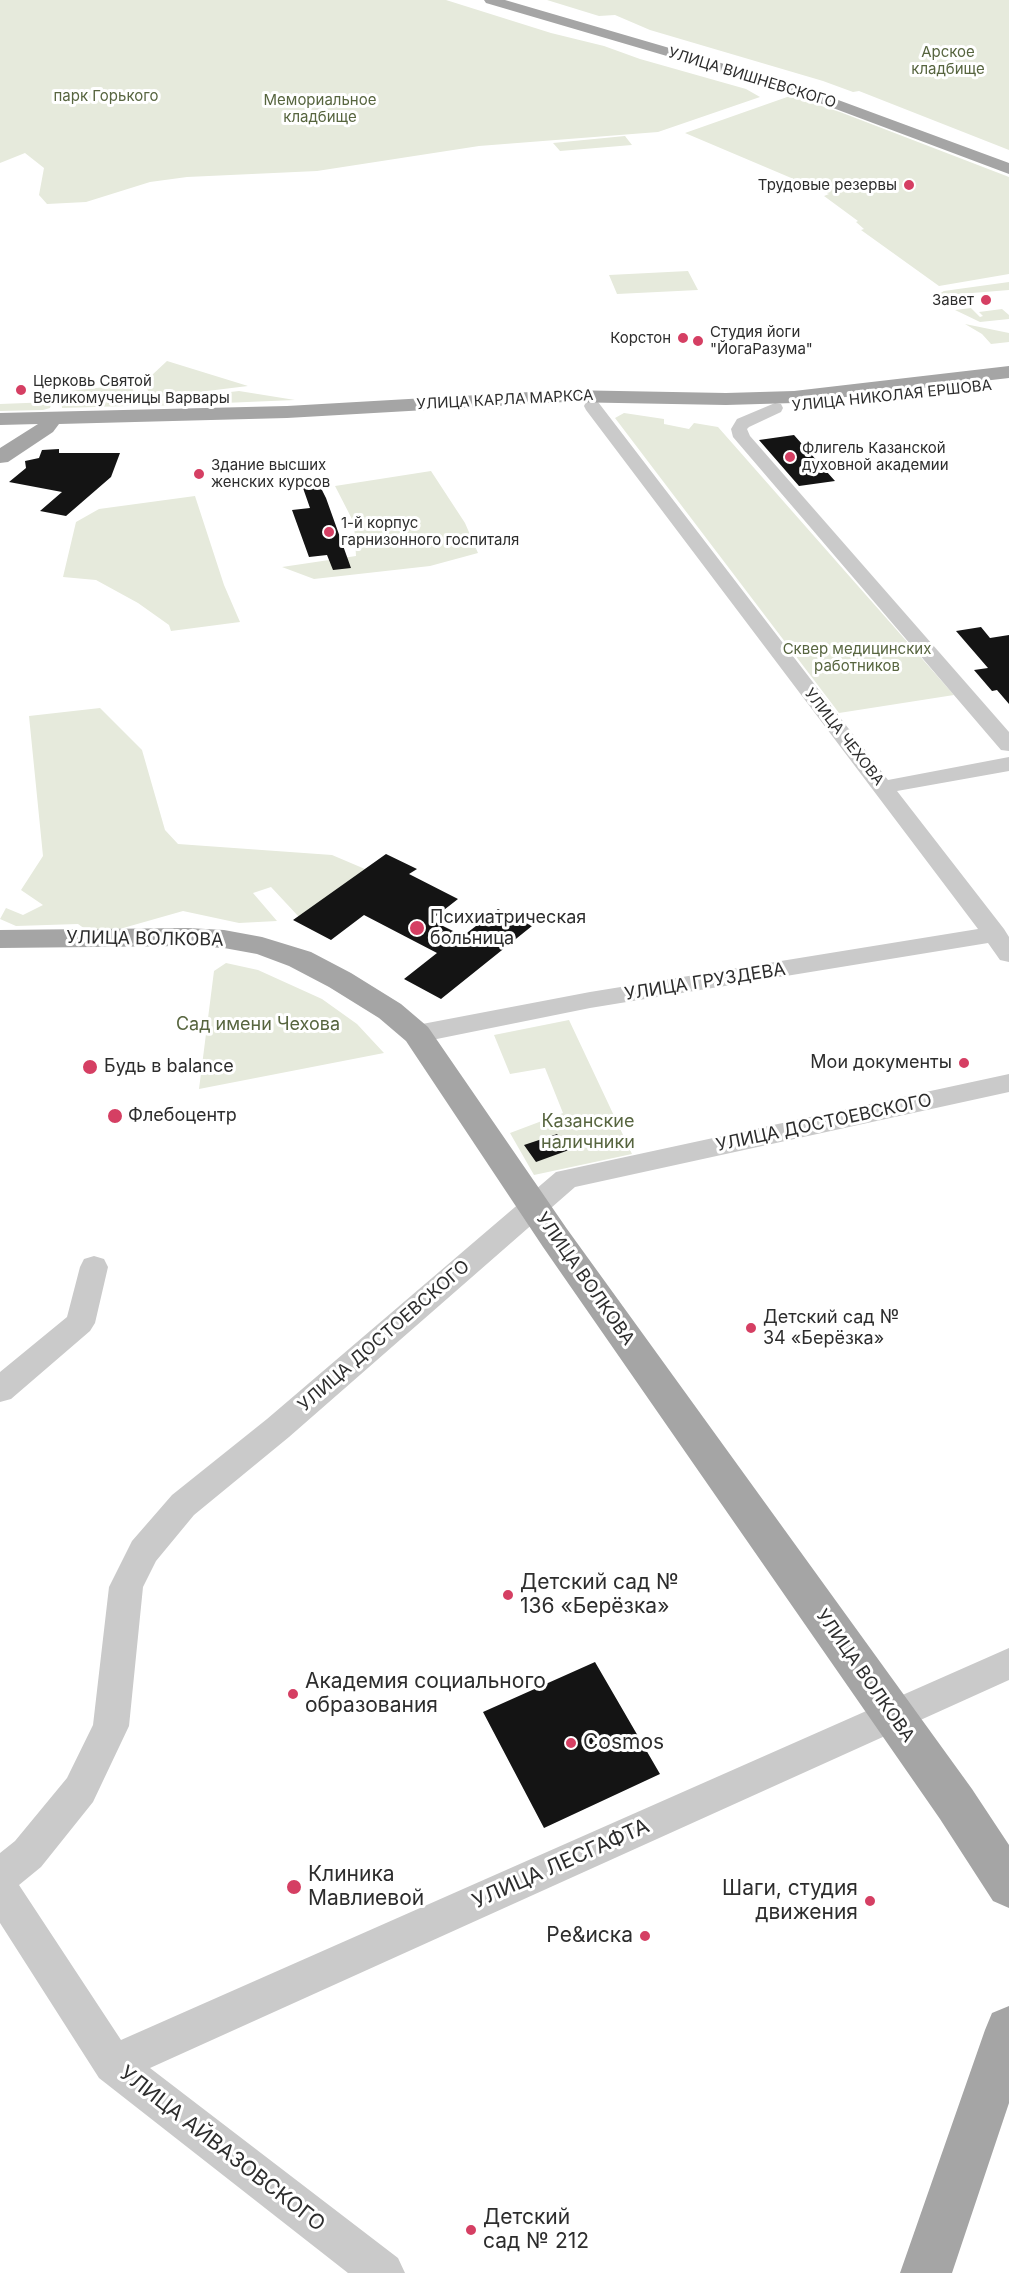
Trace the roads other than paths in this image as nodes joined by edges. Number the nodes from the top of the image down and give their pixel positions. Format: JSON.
{"nodes":[{"id":1,"x":491,"y":0,"type":"edge"},
{"id":2,"x":512,"y":0,"type":"edge"},
{"id":3,"x":1009,"y":159,"type":"edge"},
{"id":4,"x":1009,"y":169,"type":"edge"},
{"id":5,"x":1009,"y":372,"type":"edge"},
{"id":6,"x":1009,"y":384,"type":"edge"},
{"id":7,"x":592,"y":406,"type":"junction"},
{"id":8,"x":775,"y":408,"type":"junction"},
{"id":9,"x":0,"y":419,"type":"edge"},
{"id":10,"x":49,"y":423,"type":"junction"},
{"id":11,"x":0,"y":429,"type":"edge"},
{"id":12,"x":0,"y":457,"type":"edge"},
{"id":13,"x":1009,"y":745,"type":"edge"},
{"id":14,"x":1009,"y":764,"type":"edge"},
{"id":15,"x":884,"y":787,"type":"junction"},
{"id":16,"x":0,"y":939,"type":"edge"},
{"id":17,"x":1002,"y":944,"type":"edge"},
{"id":18,"x":417,"y":1034,"type":"junction"},
{"id":19,"x":1009,"y":1083,"type":"edge"},
{"id":20,"x":534,"y":1205,"type":"junction"},
{"id":21,"x":94,"y":1268,"type":"dead end"},
{"id":22,"x":0,"y":1390,"type":"edge"},
{"id":23,"x":1009,"y":1664,"type":"edge"},
{"id":24,"x":893,"y":1716,"type":"junction"},
{"id":25,"x":0,"y":1877,"type":"edge"},
{"id":26,"x":1009,"y":1885,"type":"edge"},
{"id":27,"x":0,"y":1889,"type":"edge"},
{"id":28,"x":1009,"y":2030,"type":"edge"},
{"id":29,"x":113,"y":2064,"type":"junction"},
{"id":30,"x":383,"y":2273,"type":"edge"},
{"id":31,"x":926,"y":2273,"type":"edge"}],
"edges":[{"from":1,"to":4,"type":"main road","name":"УЛИЦА ВИШНЕВСКОГО"},
{"from":2,"to":3,"type":"main road","name":"УЛИЦА ВИШНЕВСКОГО"},
{"from":5,"to":10,"type":"main road","name":"УЛИЦА КАРЛА МАРКСА"},
{"from":6,"to":8,"type":"main road","name":"УЛИЦА НИКОЛАЯ ЕРШОВА"},
{"from":7,"to":8,"type":"main road","name":"УЛИЦА КАРЛА МАРКСА"},
{"from":7,"to":10,"type":"main road","name":"УЛИЦА КАРЛА МАРКСА"},
{"from":7,"to":15,"type":"street","name":"УЛИЦА ЧЕХОВА"},
{"from":8,"to":13,"type":"street"},
{"from":9,"to":10,"type":"main road","name":"УЛИЦА КАРЛА МАРКСА"},
{"from":10,"to":11,"type":"main road","name":"УЛИЦА КАРЛА МАРКСА"},
{"from":10,"to":12,"type":"main road"},
{"from":14,"to":15,"type":"street"},
{"from":15,"to":17,"type":"street","name":"УЛИЦА ЧЕХОВА"},
{"from":16,"to":18,"type":"main road","name":"УЛИЦА ВОЛКОВА"},
{"from":17,"to":18,"type":"street","name":"УЛИЦА ГРУЗДЕВА"},
{"from":18,"to":20,"type":"main road","name":"УЛИЦА ВОЛКОВА"},
{"from":19,"to":20,"type":"street","name":"УЛИЦА ДОСТОЕВСКОГО"},
{"from":20,"to":24,"type":"main road","name":"УЛИЦА ВОЛКОВА"},
{"from":20,"to":25,"type":"street","name":"УЛИЦА ДОСТОЕВСКОГО"},
{"from":21,"to":22,"type":"street"},
{"from":23,"to":24,"type":"street","name":"УЛИЦА ЛЕСГАФТА"},
{"from":24,"to":26,"type":"main road","name":"УЛИЦА ВОЛКОВА"},
{"from":24,"to":29,"type":"street","name":"УЛИЦА ЛЕСГАФТА"},
{"from":27,"to":29,"type":"street","name":"УЛИЦА АЙВАЗОВСКОГО"},
{"from":28,"to":31,"type":"main road"},
{"from":29,"to":30,"type":"street","name":"УЛИЦА АЙВАЗОВСКОГО"}]}
